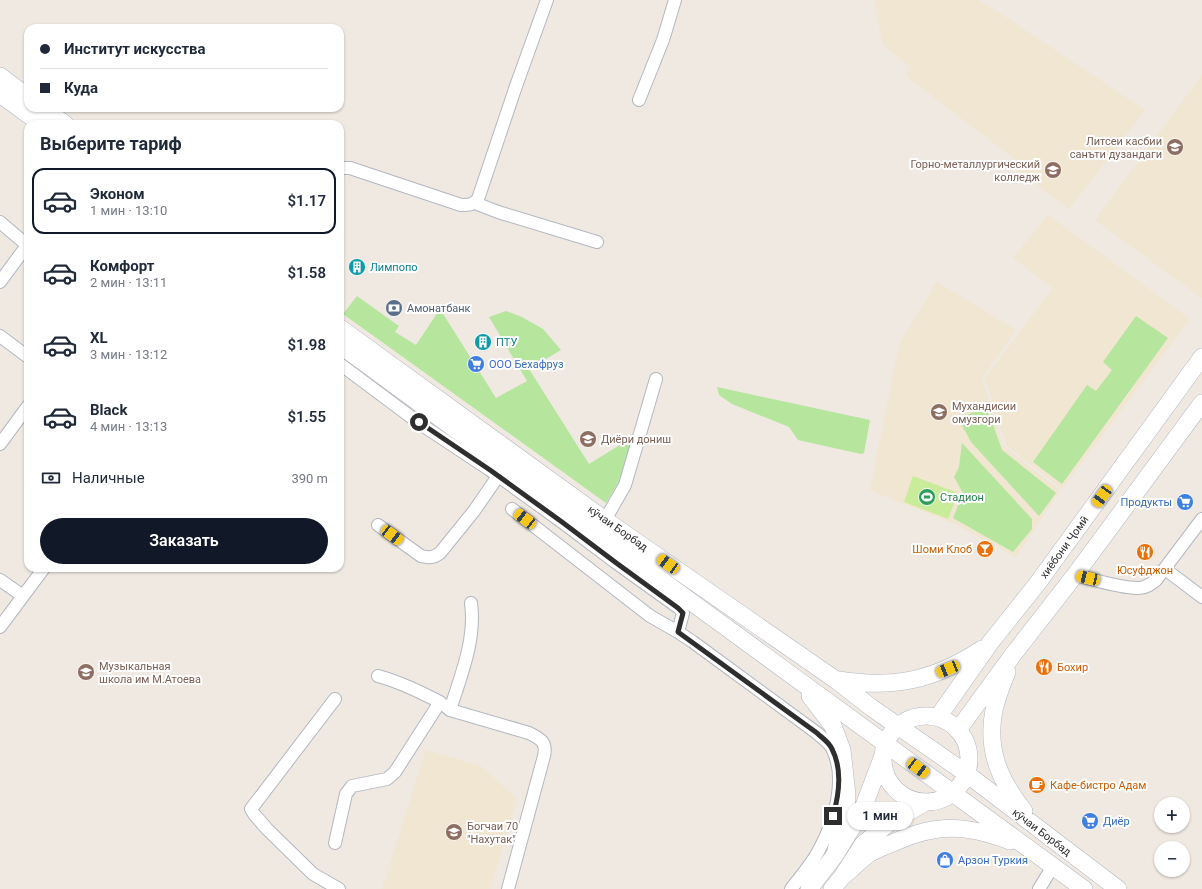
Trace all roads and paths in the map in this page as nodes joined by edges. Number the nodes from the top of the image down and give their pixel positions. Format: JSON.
{"nodes":[{"id":1,"x":547,"y":0,"type":"edge"},
{"id":2,"x":675,"y":0,"type":"edge"},
{"id":3,"x":0,"y":76,"type":"edge"},
{"id":4,"x":0,"y":94,"type":"edge"},
{"id":5,"x":24,"y":94,"type":"edge"},
{"id":6,"x":639,"y":100,"type":"dead end"},
{"id":7,"x":24,"y":112,"type":"edge"},
{"id":8,"x":25,"y":112,"type":"edge"},
{"id":9,"x":48,"y":112,"type":"edge"},
{"id":10,"x":36,"y":120,"type":"edge"},
{"id":11,"x":60,"y":120,"type":"edge"},
{"id":12,"x":344,"y":168,"type":"edge"},
{"id":13,"x":475,"y":203,"type":"junction"},
{"id":14,"x":0,"y":222,"type":"edge"},
{"id":15,"x":24,"y":241,"type":"edge"},
{"id":16,"x":597,"y":242,"type":"dead end"},
{"id":17,"x":24,"y":249,"type":"edge"},
{"id":18,"x":0,"y":282,"type":"edge"},
{"id":19,"x":344,"y":331,"type":"edge"},
{"id":20,"x":0,"y":336,"type":"edge"},
{"id":21,"x":344,"y":348,"type":"edge"},
{"id":22,"x":24,"y":354,"type":"edge"},
{"id":23,"x":1202,"y":357,"type":"edge"},
{"id":24,"x":344,"y":367,"type":"edge"},
{"id":25,"x":656,"y":379,"type":"dead end"},
{"id":26,"x":1202,"y":403,"type":"edge"},
{"id":27,"x":24,"y":411,"type":"edge"},
{"id":28,"x":0,"y":444,"type":"edge"},
{"id":29,"x":501,"y":471,"type":"junction"},
{"id":30,"x":512,"y":509,"type":"dead end"},
{"id":31,"x":1202,"y":519,"type":"edge"},
{"id":32,"x":605,"y":520,"type":"junction"},
{"id":33,"x":378,"y":525,"type":"dead end"},
{"id":34,"x":1165,"y":569,"type":"junction"},
{"id":35,"x":41,"y":572,"type":"edge"},
{"id":36,"x":1074,"y":575,"type":"junction"},
{"id":37,"x":0,"y":580,"type":"edge"},
{"id":38,"x":23,"y":596,"type":"junction"},
{"id":39,"x":1202,"y":596,"type":"edge"},
{"id":40,"x":471,"y":603,"type":"dead end"},
{"id":41,"x":0,"y":627,"type":"edge"},
{"id":42,"x":678,"y":632,"type":"junction"},
{"id":43,"x":990,"y":643,"type":"junction"},
{"id":44,"x":1012,"y":656,"type":"junction"},
{"id":45,"x":378,"y":676,"type":"dead end"},
{"id":46,"x":836,"y":680,"type":"junction"},
{"id":47,"x":800,"y":682,"type":"junction"},
{"id":48,"x":335,"y":699,"type":"dead end"},
{"id":49,"x":440,"y":702,"type":"junction"},
{"id":50,"x":450,"y":710,"type":"junction"},
{"id":51,"x":938,"y":717,"type":"junction"},
{"id":52,"x":898,"y":726,"type":"junction"},
{"id":53,"x":958,"y":730,"type":"junction"},
{"id":54,"x":834,"y":741,"type":"junction"},
{"id":55,"x":884,"y":750,"type":"junction"},
{"id":56,"x":967,"y":774,"type":"junction"},
{"id":57,"x":952,"y":793,"type":"junction"},
{"id":58,"x":843,"y":795,"type":"junction"},
{"id":59,"x":926,"y":802,"type":"junction"},
{"id":60,"x":1038,"y":828,"type":"junction"},
{"id":61,"x":335,"y":843,"type":"dead end"},
{"id":62,"x":1030,"y":849,"type":"junction"},
{"id":63,"x":835,"y":855,"type":"junction"},
{"id":64,"x":1053,"y":866,"type":"junction"},
{"id":65,"x":814,"y":883,"type":"edge"},
{"id":66,"x":836,"y":885,"type":"edge"},
{"id":67,"x":339,"y":889,"type":"edge"},
{"id":68,"x":508,"y":889,"type":"edge"},
{"id":69,"x":791,"y":889,"type":"edge"},
{"id":70,"x":1039,"y":889,"type":"edge"},
{"id":71,"x":1084,"y":889,"type":"edge"},
{"id":72,"x":1118,"y":889,"type":"edge"}],
"edges":[{"from":1,"to":13,"type":"street"},
{"from":2,"to":6,"type":"street"},
{"from":3,"to":5,"type":"main road"},
{"from":4,"to":7,"type":"main road"},
{"from":8,"to":10,"type":"main road"},
{"from":9,"to":11,"type":"main road"},
{"from":12,"to":13,"type":"street"},
{"from":13,"to":16,"type":"street"},
{"from":14,"to":15,"type":"street"},
{"from":17,"to":18,"type":"street"},
{"from":19,"to":32,"type":"main road","name":"кӯчаи Борбад"},
{"from":20,"to":22,"type":"street"},
{"from":21,"to":29,"type":"main road","name":"кӯчаи Борбад"},
{"from":23,"to":43,"type":"main road","name":"хиёбони Ҷомӣ"},
{"from":24,"to":29,"type":"street"},
{"from":25,"to":32,"type":"street"},
{"from":26,"to":36,"type":"main road"},
{"from":27,"to":28,"type":"street"},
{"from":29,"to":33,"type":"street"},
{"from":29,"to":42,"type":"street"},
{"from":29,"to":47,"type":"main road","name":"кӯчаи Борбад"},
{"from":30,"to":42,"type":"street"},
{"from":31,"to":34,"type":"street"},
{"from":32,"to":46,"type":"main road","name":"кӯчаи Борбад"},
{"from":34,"to":36,"type":"street"},
{"from":34,"to":39,"type":"street"},
{"from":35,"to":38,"type":"street"},
{"from":36,"to":44,"type":"main road"},
{"from":37,"to":38,"type":"street"},
{"from":38,"to":41,"type":"street"},
{"from":40,"to":50,"type":"street"},
{"from":42,"to":54,"type":"street"},
{"from":43,"to":46,"type":"main road"},
{"from":43,"to":51,"type":"main road","name":"хиёбони Ҷомӣ"},
{"from":44,"to":53,"type":"main road"},
{"from":44,"to":60,"type":"main road"},
{"from":45,"to":49,"type":"street"},
{"from":46,"to":52,"type":"main road","name":"кӯчаи Борбад"},
{"from":47,"to":54,"type":"main road"},
{"from":47,"to":55,"type":"main road","name":"кӯчаи Борбад"},
{"from":48,"to":67,"type":"street"},
{"from":49,"to":50,"type":"street"},
{"from":49,"to":61,"type":"street"},
{"from":50,"to":68,"type":"street"},
{"from":51,"to":52,"type":"main road"},
{"from":51,"to":53,"type":"main road"},
{"from":52,"to":55,"type":"main road"},
{"from":52,"to":56,"type":"main road","name":"кӯчаи Борбад"},
{"from":53,"to":56,"type":"main road"},
{"from":54,"to":58,"type":"main road"},
{"from":55,"to":57,"type":"main road","name":"кӯчаи Борбад"},
{"from":55,"to":59,"type":"main road"},
{"from":55,"to":63,"type":"main road"},
{"from":56,"to":57,"type":"main road"},
{"from":56,"to":60,"type":"main road","name":"кӯчаи Борбад"},
{"from":57,"to":59,"type":"main road"},
{"from":57,"to":62,"type":"main road","name":"кӯчаи Борбад"},
{"from":58,"to":63,"type":"main road"},
{"from":58,"to":69,"type":"street"},
{"from":59,"to":66,"type":"main road"},
{"from":60,"to":72,"type":"main road","name":"кӯчаи Борбад"},
{"from":62,"to":64,"type":"main road","name":"кӯчаи Борбад"},
{"from":62,"to":66,"type":"main road"},
{"from":63,"to":65,"type":"main road"},
{"from":64,"to":70,"type":"street"},
{"from":64,"to":71,"type":"main road","name":"кӯчаи Борбад"},
{"from":65,"to":66,"type":"street"}]}
